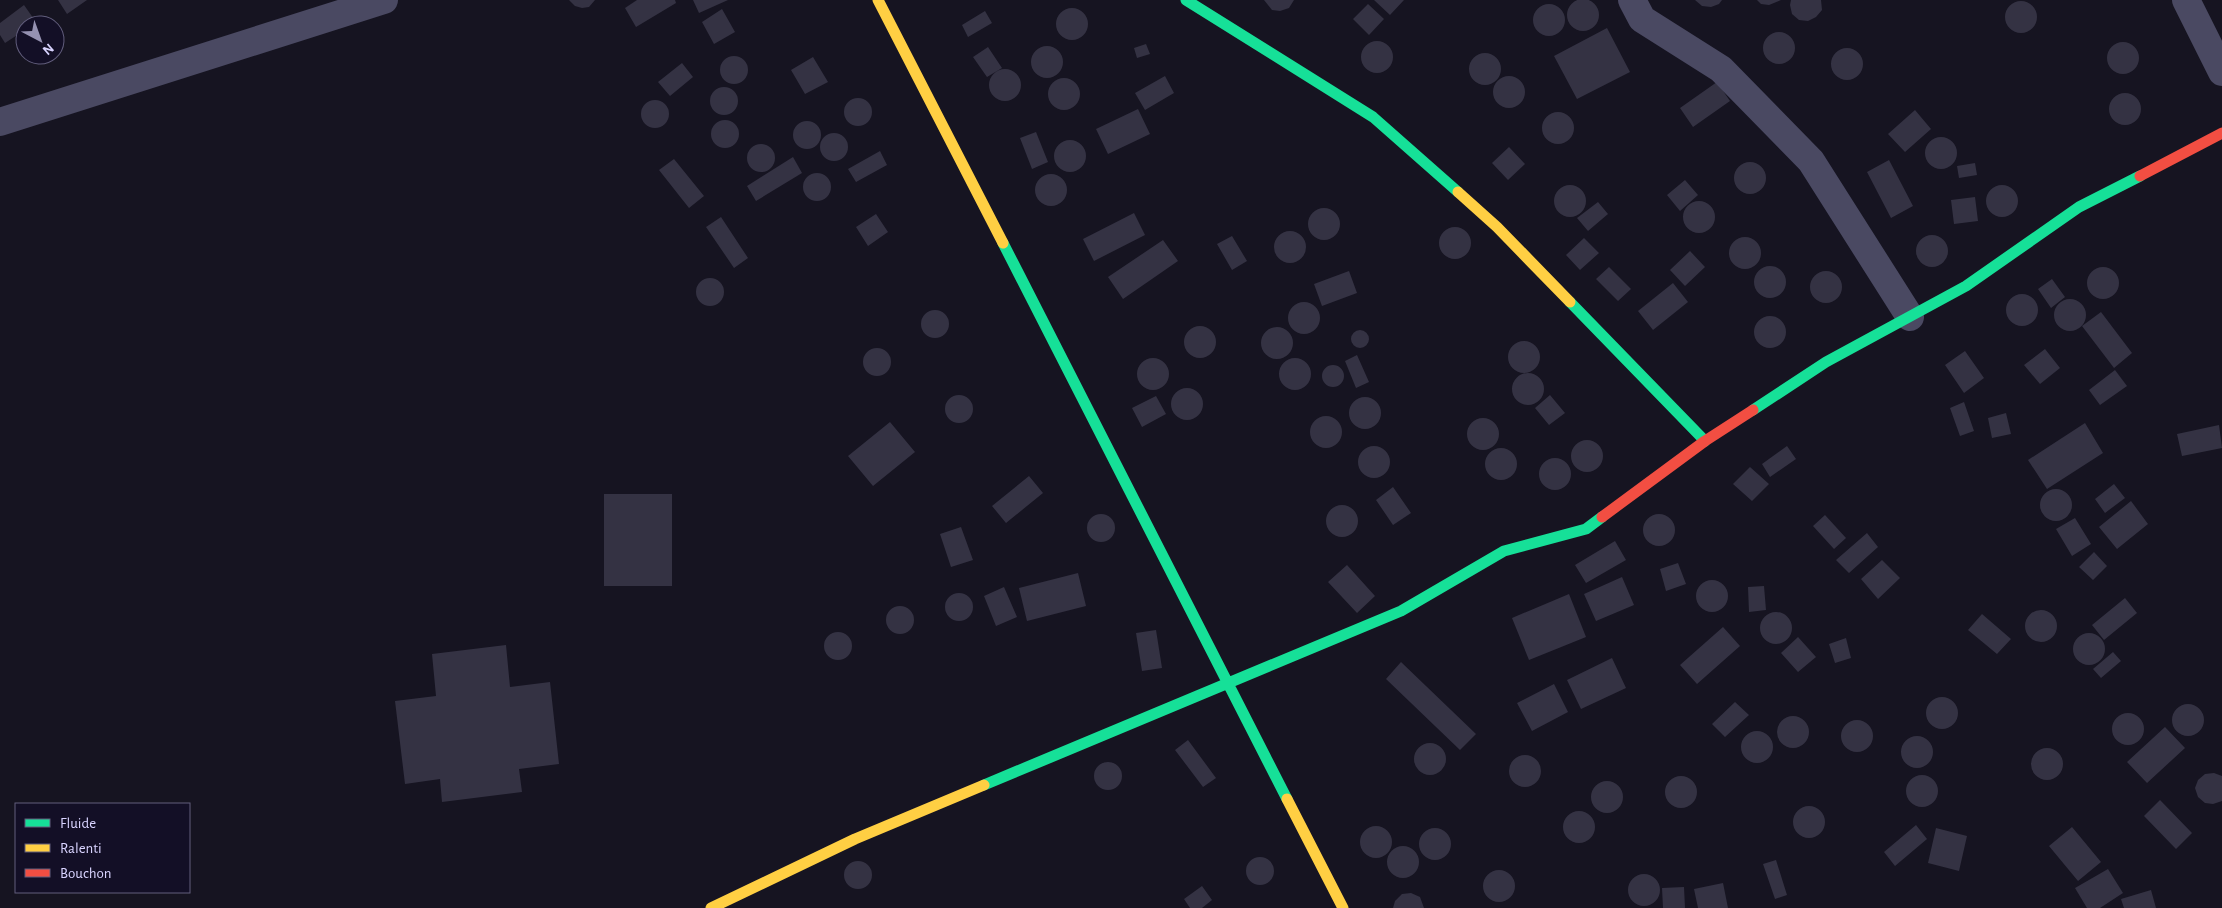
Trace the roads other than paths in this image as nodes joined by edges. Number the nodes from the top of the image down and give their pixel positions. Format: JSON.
{"nodes":[{"id":1,"x":384,"y":0,"type":"edge"},
{"id":2,"x":878,"y":0,"type":"edge"},
{"id":3,"x":1186,"y":0,"type":"edge"},
{"id":4,"x":1632,"y":0,"type":"edge"},
{"id":5,"x":2186,"y":0,"type":"edge"},
{"id":6,"x":329,"y":9,"type":"edge"},
{"id":7,"x":2222,"y":72,"type":"edge"},
{"id":8,"x":0,"y":122,"type":"edge"},
{"id":9,"x":2222,"y":133,"type":"edge"},
{"id":10,"x":1910,"y":316,"type":"junction"},
{"id":11,"x":1705,"y":441,"type":"junction"},
{"id":12,"x":1228,"y":683,"type":"junction"},
{"id":13,"x":711,"y":908,"type":"edge"},
{"id":14,"x":1343,"y":908,"type":"edge"}],
"edges":[{"from":1,"to":6,"type":"street"},
{"from":2,"to":12,"type":"street"},
{"from":3,"to":11,"type":"street"},
{"from":4,"to":10,"type":"street"},
{"from":5,"to":7,"type":"street"},
{"from":6,"to":8,"type":"street"},
{"from":9,"to":10,"type":"street"},
{"from":10,"to":11,"type":"street"},
{"from":11,"to":12,"type":"street"},
{"from":12,"to":13,"type":"street"},
{"from":12,"to":14,"type":"street"}]}
